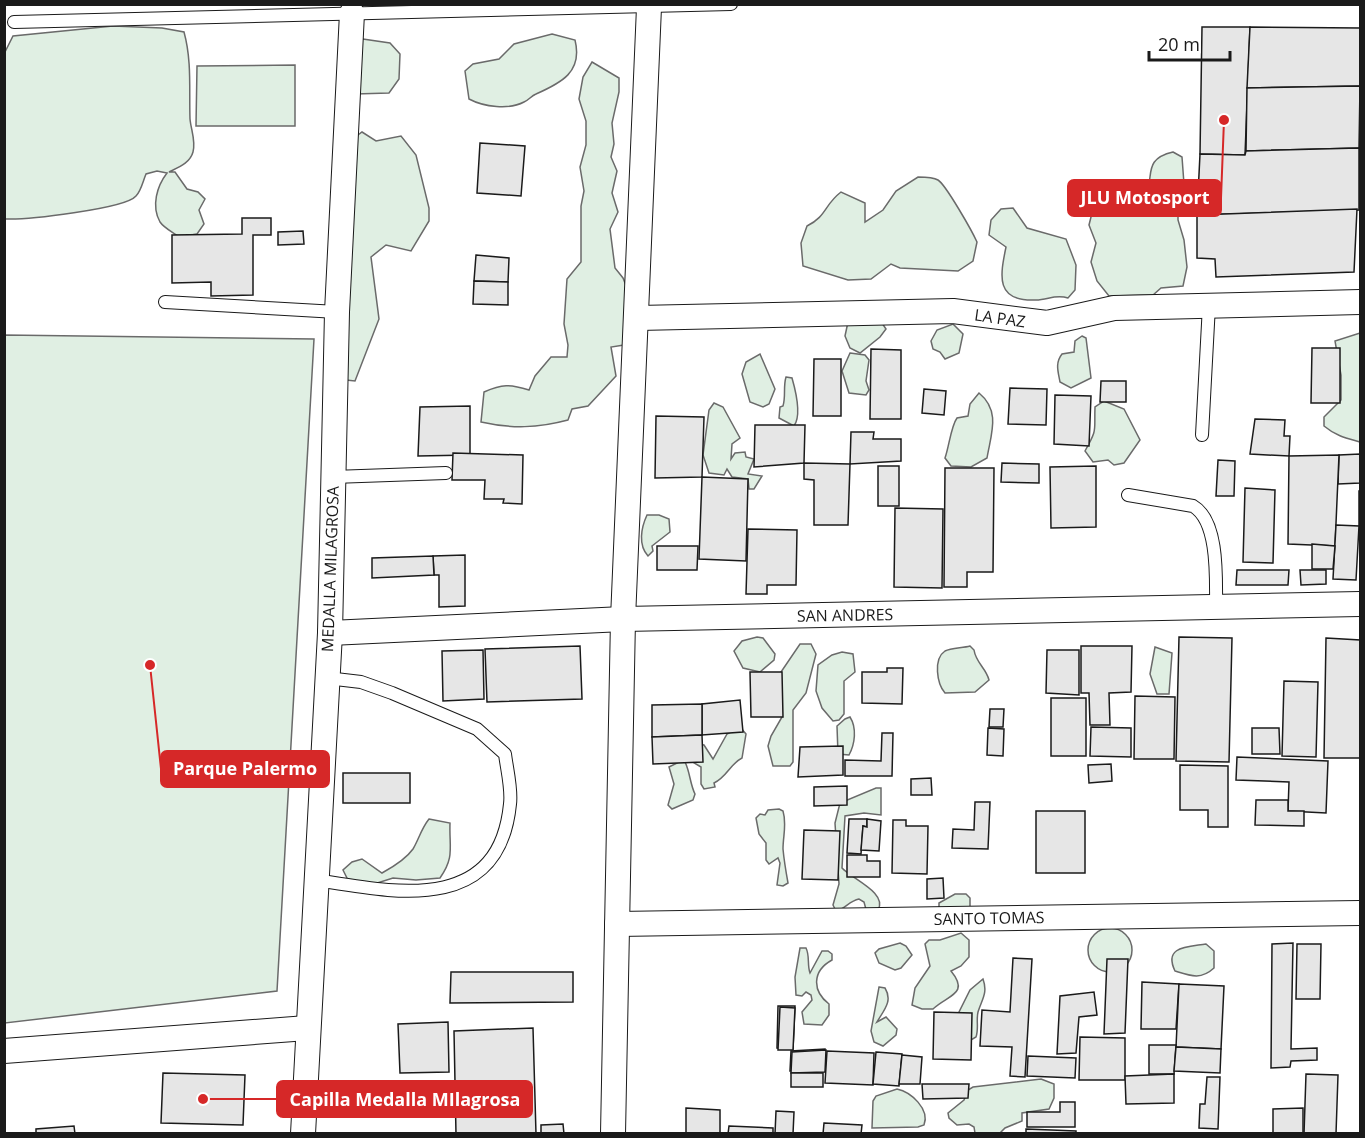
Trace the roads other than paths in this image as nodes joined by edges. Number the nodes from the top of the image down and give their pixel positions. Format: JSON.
{"nodes":[{"id":1,"x":731,"y":4,"type":"edge"},
{"id":2,"x":649,"y":7,"type":"junction"},
{"id":3,"x":352,"y":9,"type":"edge"},
{"id":4,"x":14,"y":22,"type":"dead end"},
{"id":5,"x":165,"y":302,"type":"dead end"},
{"id":6,"x":1360,"y":302,"type":"edge"},
{"id":7,"x":1209,"y":305,"type":"junction"},
{"id":8,"x":337,"y":312,"type":"junction"},
{"id":9,"x":638,"y":318,"type":"junction"},
{"id":10,"x":1202,"y":435,"type":"dead end"},
{"id":11,"x":446,"y":473,"type":"dead end"},
{"id":12,"x":333,"y":477,"type":"junction"},
{"id":13,"x":1128,"y":495,"type":"dead end"},
{"id":14,"x":1360,"y":604,"type":"edge"},
{"id":15,"x":1216,"y":607,"type":"junction"},
{"id":16,"x":623,"y":620,"type":"junction"},
{"id":17,"x":330,"y":633,"type":"junction"},
{"id":18,"x":327,"y":678,"type":"junction"},
{"id":19,"x":316,"y":880,"type":"junction"},
{"id":20,"x":1360,"y":912,"type":"edge"},
{"id":21,"x":617,"y":924,"type":"junction"},
{"id":22,"x":307,"y":1028,"type":"junction"},
{"id":23,"x":4,"y":1051,"type":"edge"},
{"id":24,"x":303,"y":1134,"type":"edge"},
{"id":25,"x":613,"y":1134,"type":"edge"}],
"edges":[{"from":1,"to":2,"type":"lane"},
{"from":2,"to":3,"type":"lane"},
{"from":2,"to":9,"type":"street"},
{"from":3,"to":4,"type":"lane"},
{"from":3,"to":8,"type":"street","name":"MEDALLA MILAGROSA"},
{"from":5,"to":8,"type":"lane"},
{"from":6,"to":7,"type":"street","name":"LA PAZ"},
{"from":7,"to":9,"type":"street","name":"LA PAZ"},
{"from":7,"to":10,"type":"lane"},
{"from":8,"to":12,"type":"street","name":"MEDALLA MILAGROSA"},
{"from":9,"to":16,"type":"street"},
{"from":11,"to":12,"type":"lane"},
{"from":12,"to":17,"type":"street","name":"MEDALLA MILAGROSA"},
{"from":13,"to":15,"type":"lane"},
{"from":14,"to":15,"type":"street","name":"SAN ANDRES"},
{"from":15,"to":16,"type":"street","name":"SAN ANDRES"},
{"from":16,"to":17,"type":"street","name":"SAN ANDRES"},
{"from":16,"to":21,"type":"street"},
{"from":17,"to":18,"type":"street","name":"MEDALLA MILAGROSA"},
{"from":18,"to":19,"type":"street","name":"MEDALLA MILAGROSA"},
{"from":18,"to":19,"type":"lane"},
{"from":19,"to":22,"type":"street","name":"MEDALLA MILAGROSA"},
{"from":20,"to":21,"type":"street","name":"SANTO TOMAS"},
{"from":21,"to":25,"type":"street"},
{"from":22,"to":23,"type":"street"},
{"from":22,"to":24,"type":"street","name":"MEDALLA MILAGROSA"}]}
